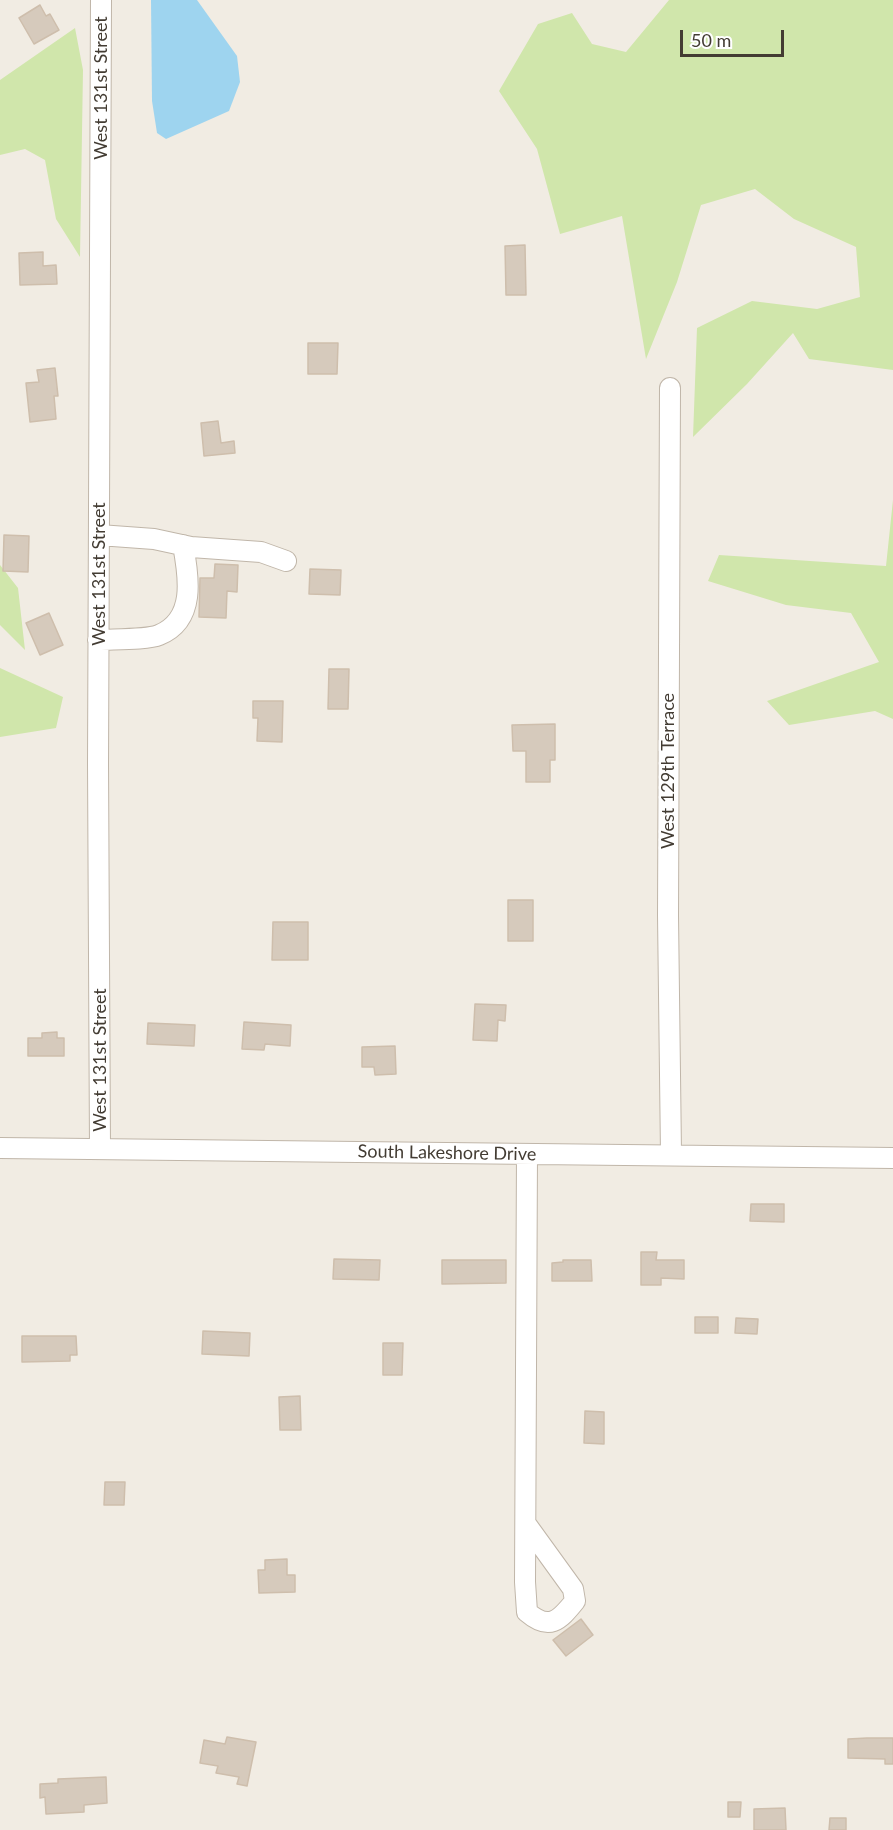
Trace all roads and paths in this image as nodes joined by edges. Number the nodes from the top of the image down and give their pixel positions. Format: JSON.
{"nodes":[{"id":1,"x":101,"y":0,"type":"edge"},
{"id":2,"x":670,"y":388,"type":"dead end"},
{"id":3,"x":99,"y":536,"type":"junction"},
{"id":4,"x":183,"y":545,"type":"junction"},
{"id":5,"x":286,"y":561,"type":"dead end"},
{"id":6,"x":98,"y":640,"type":"junction"},
{"id":7,"x":0,"y":1148,"type":"edge"},
{"id":8,"x":100,"y":1149,"type":"junction"},
{"id":9,"x":527,"y":1154,"type":"junction"},
{"id":10,"x":671,"y":1154,"type":"junction"},
{"id":11,"x":893,"y":1158,"type":"edge"},
{"id":12,"x":526,"y":1524,"type":"dead end"}],
"edges":[{"from":1,"to":3,"type":"street","name":"West 131st Street"},
{"from":2,"to":10,"type":"street","name":"West 129th Terrace"},
{"from":3,"to":4,"type":"street"},
{"from":3,"to":6,"type":"street","name":"West 131st Street"},
{"from":4,"to":5,"type":"street"},
{"from":4,"to":6,"type":"street"},
{"from":6,"to":8,"type":"street","name":"West 131st Street"},
{"from":7,"to":8,"type":"street","name":"South Lakeshore Drive"},
{"from":8,"to":9,"type":"street","name":"South Lakeshore Drive"},
{"from":9,"to":10,"type":"street","name":"South Lakeshore Drive"},
{"from":9,"to":12,"type":"street"},
{"from":10,"to":11,"type":"street","name":"South Lakeshore Drive"}]}
